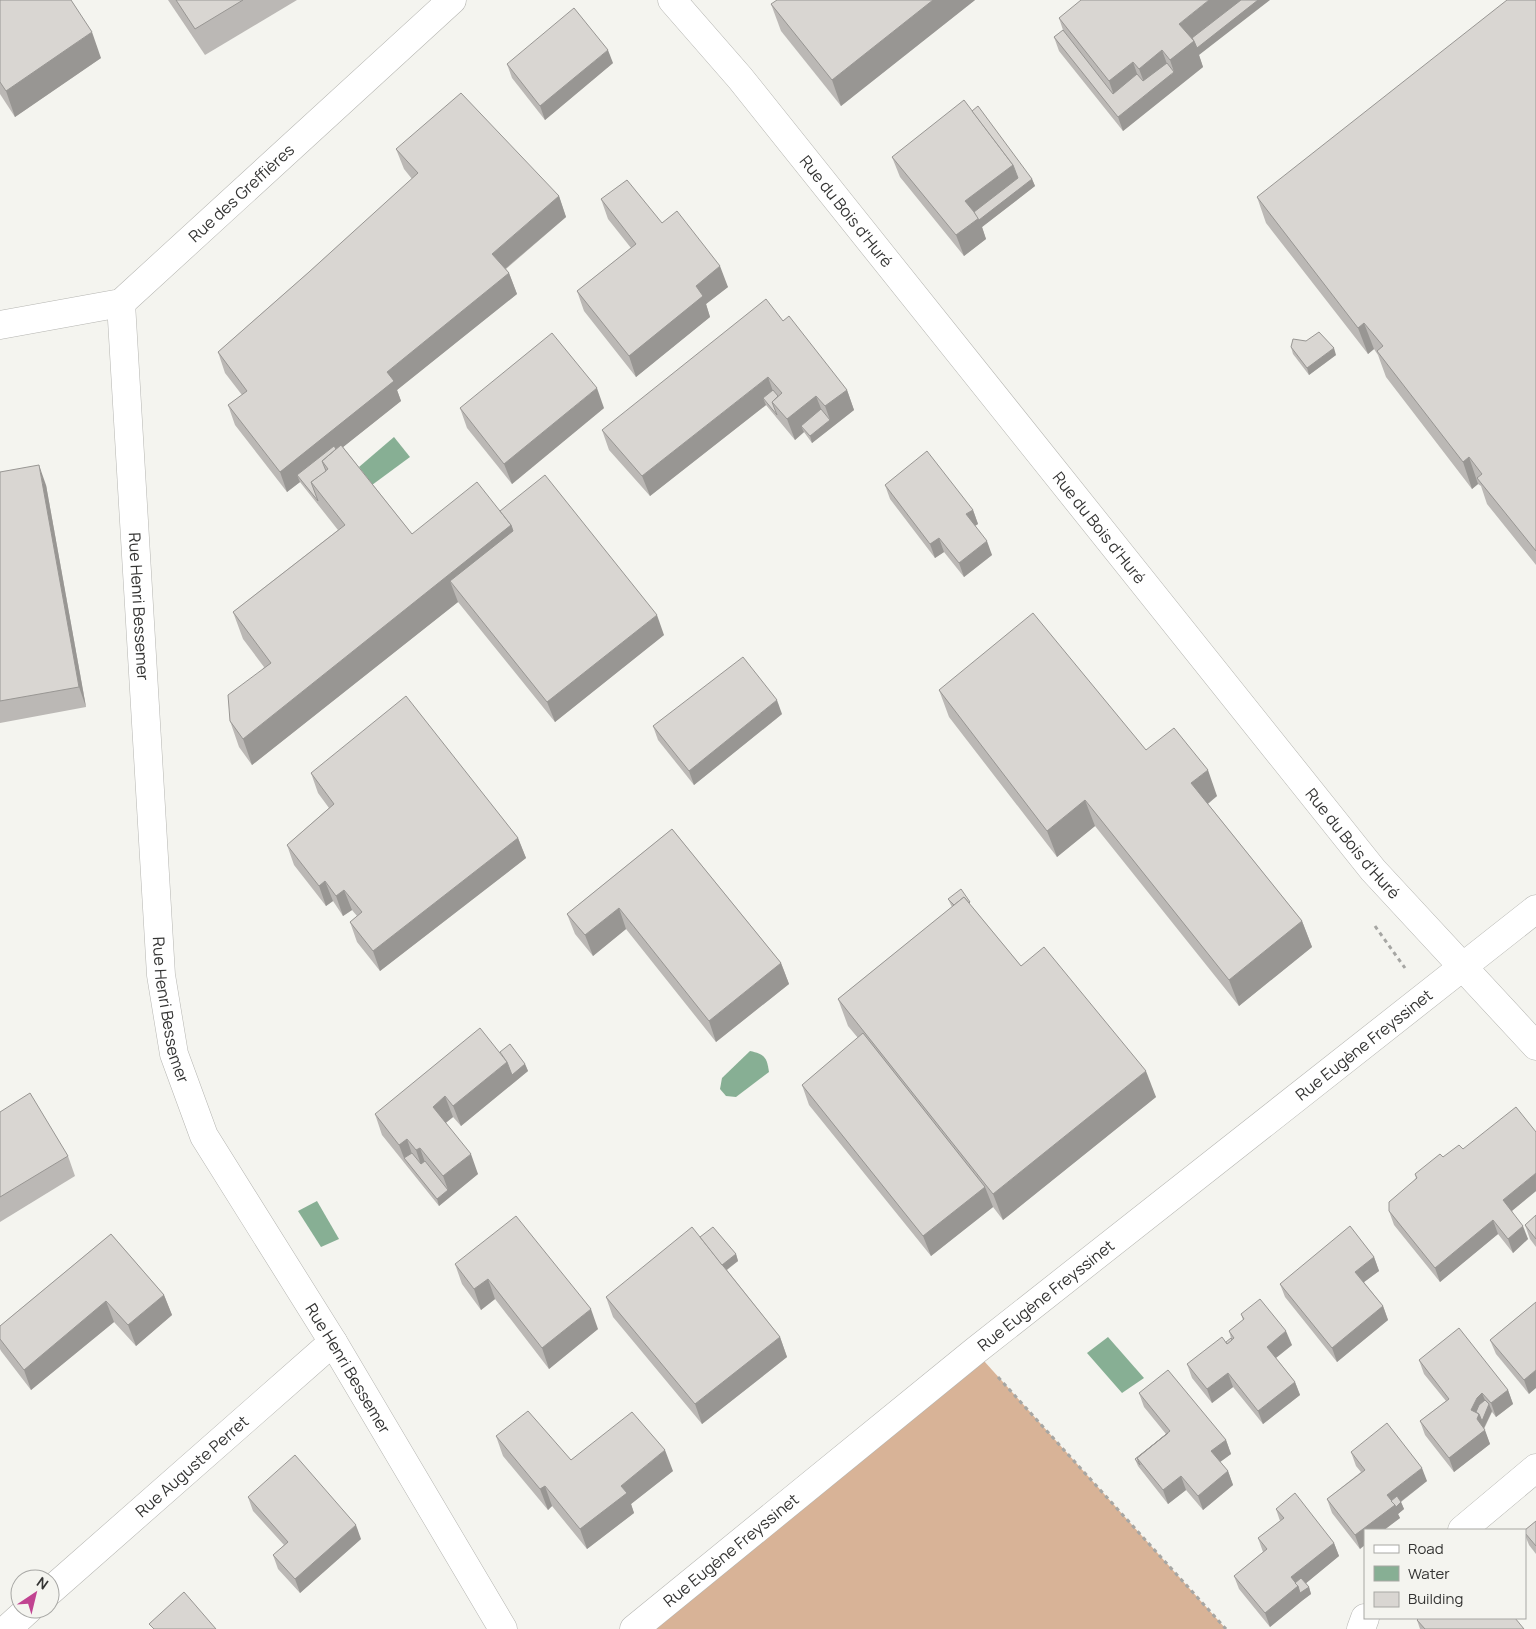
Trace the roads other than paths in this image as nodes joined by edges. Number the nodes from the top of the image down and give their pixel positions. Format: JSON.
{"nodes":[{"id":1,"x":452,"y":0,"type":"edge"},
{"id":2,"x":672,"y":0,"type":"edge"},
{"id":3,"x":121,"y":304,"type":"junction"},
{"id":4,"x":0,"y":325,"type":"edge"},
{"id":5,"x":1536,"y":909,"type":"edge"},
{"id":6,"x":1462,"y":967,"type":"junction"},
{"id":7,"x":1536,"y":1046,"type":"edge"},
{"id":8,"x":333,"y":1342,"type":"junction"},
{"id":9,"x":1536,"y":1468,"type":"edge"},
{"id":10,"x":1463,"y":1529,"type":"edge"},
{"id":11,"x":60,"y":1582,"type":"edge"},
{"id":12,"x":18,"y":1619,"type":"edge"},
{"id":13,"x":6,"y":1629,"type":"edge"},
{"id":14,"x":503,"y":1629,"type":"edge"},
{"id":15,"x":634,"y":1629,"type":"edge"}],
"edges":[{"from":1,"to":3,"type":"street","name":"Rue des Greffières"},
{"from":2,"to":6,"type":"street","name":"Rue du Bois d'Huré"},
{"from":3,"to":4,"type":"street"},
{"from":3,"to":8,"type":"street","name":"Rue Henri Bessemer"},
{"from":5,"to":6,"type":"street","name":"Rue Eugène Freyssinet"},
{"from":6,"to":7,"type":"street","name":"Rue du Bois d'Huré"},
{"from":6,"to":15,"type":"street","name":"Rue Eugène Freyssinet"},
{"from":8,"to":11,"type":"street","name":"Rue Auguste Perret"},
{"from":8,"to":14,"type":"street","name":"Rue Henri Bessemer"},
{"from":9,"to":10,"type":"street"},
{"from":12,"to":13,"type":"street"}]}
